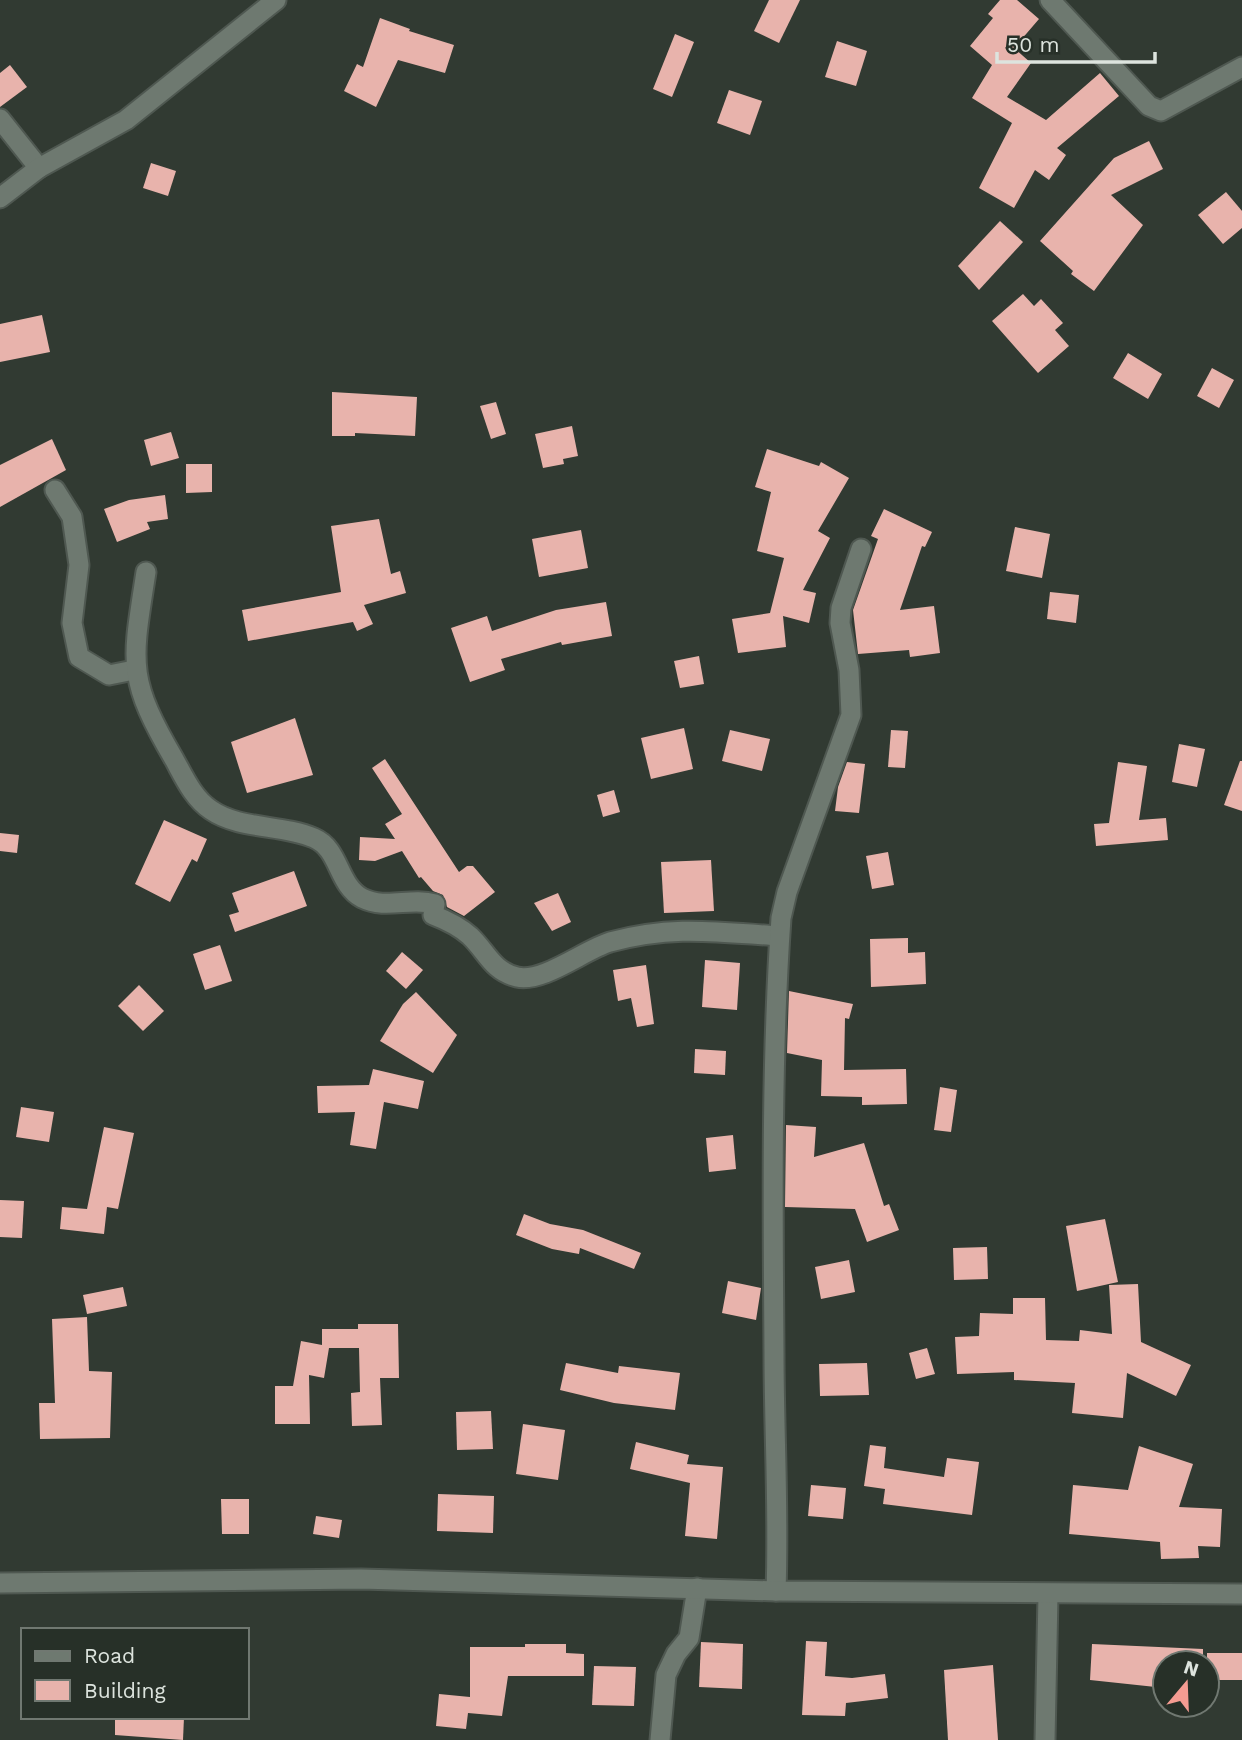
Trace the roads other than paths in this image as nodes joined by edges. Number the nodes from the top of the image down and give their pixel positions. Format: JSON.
{"nodes":[{"id":1,"x":276,"y":0,"type":"edge"},
{"id":2,"x":1050,"y":0,"type":"edge"},
{"id":3,"x":1242,"y":67,"type":"edge"},
{"id":4,"x":0,"y":119,"type":"edge"},
{"id":5,"x":39,"y":168,"type":"junction"},
{"id":6,"x":0,"y":198,"type":"edge"},
{"id":7,"x":55,"y":490,"type":"dead end"},
{"id":8,"x":861,"y":549,"type":"dead end"},
{"id":9,"x":146,"y":572,"type":"dead end"},
{"id":10,"x":134,"y":670,"type":"junction"},
{"id":11,"x":779,"y":936,"type":"junction"},
{"id":12,"x":0,"y":1583,"type":"edge"},
{"id":13,"x":697,"y":1588,"type":"junction"},
{"id":14,"x":776,"y":1591,"type":"junction"},
{"id":15,"x":1242,"y":1594,"type":"edge"},
{"id":16,"x":1048,"y":1595,"type":"junction"},
{"id":17,"x":660,"y":1740,"type":"edge"},
{"id":18,"x":1045,"y":1740,"type":"edge"}],
"edges":[{"from":1,"to":5,"type":"street"},
{"from":2,"to":3,"type":"street"},
{"from":4,"to":5,"type":"street"},
{"from":5,"to":6,"type":"street"},
{"from":7,"to":10,"type":"street"},
{"from":8,"to":11,"type":"street"},
{"from":9,"to":10,"type":"street"},
{"from":10,"to":11,"type":"street"},
{"from":11,"to":14,"type":"street"},
{"from":12,"to":13,"type":"street"},
{"from":13,"to":14,"type":"street"},
{"from":13,"to":17,"type":"street"},
{"from":14,"to":16,"type":"street"},
{"from":15,"to":16,"type":"street"},
{"from":16,"to":18,"type":"street"}]}
